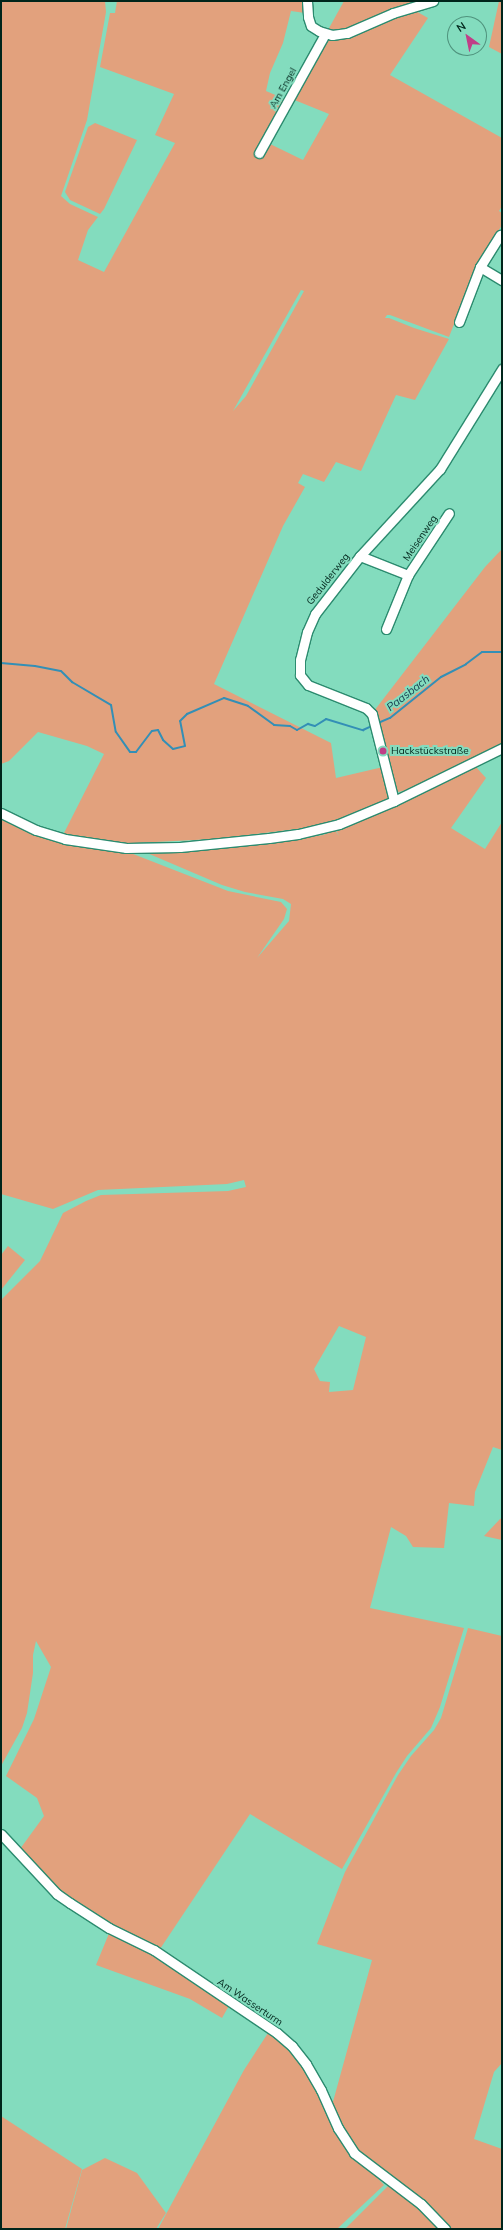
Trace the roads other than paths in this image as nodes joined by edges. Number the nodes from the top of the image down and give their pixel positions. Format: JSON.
{"nodes":[{"id":1,"x":307,"y":1,"type":"edge"},
{"id":2,"x":433,"y":1,"type":"edge"},
{"id":3,"x":325,"y":34,"type":"junction"},
{"id":4,"x":259,"y":153,"type":"dead end"},
{"id":5,"x":500,"y":235,"type":"dead end"},
{"id":6,"x":480,"y":267,"type":"junction"},
{"id":7,"x":502,"y":280,"type":"edge"},
{"id":8,"x":459,"y":322,"type":"dead end"},
{"id":9,"x":502,"y":369,"type":"edge"},
{"id":10,"x":449,"y":513,"type":"dead end"},
{"id":11,"x":360,"y":556,"type":"junction"},
{"id":12,"x":408,"y":575,"type":"junction"},
{"id":13,"x":386,"y":628,"type":"dead end"},
{"id":14,"x":502,"y":748,"type":"edge"},
{"id":15,"x":394,"y":801,"type":"junction"},
{"id":16,"x":1,"y":813,"type":"edge"},
{"id":17,"x":1,"y":1834,"type":"edge"},
{"id":18,"x":445,"y":2229,"type":"edge"}],
"edges":[{"from":1,"to":3,"type":"street"},
{"from":2,"to":3,"type":"street"},
{"from":3,"to":4,"type":"street","name":"Am Engel"},
{"from":5,"to":6,"type":"street"},
{"from":6,"to":7,"type":"street"},
{"from":6,"to":8,"type":"street"},
{"from":9,"to":11,"type":"street","name":"Gedulderweg"},
{"from":10,"to":12,"type":"street","name":"Meisenweg"},
{"from":11,"to":12,"type":"street","name":"Meisenweg"},
{"from":11,"to":15,"type":"street","name":"Gedulderweg"},
{"from":12,"to":13,"type":"street","name":"Meisenweg"},
{"from":14,"to":15,"type":"street"},
{"from":15,"to":16,"type":"street"},
{"from":17,"to":18,"type":"street","name":"Am Wasserturm"}]}
